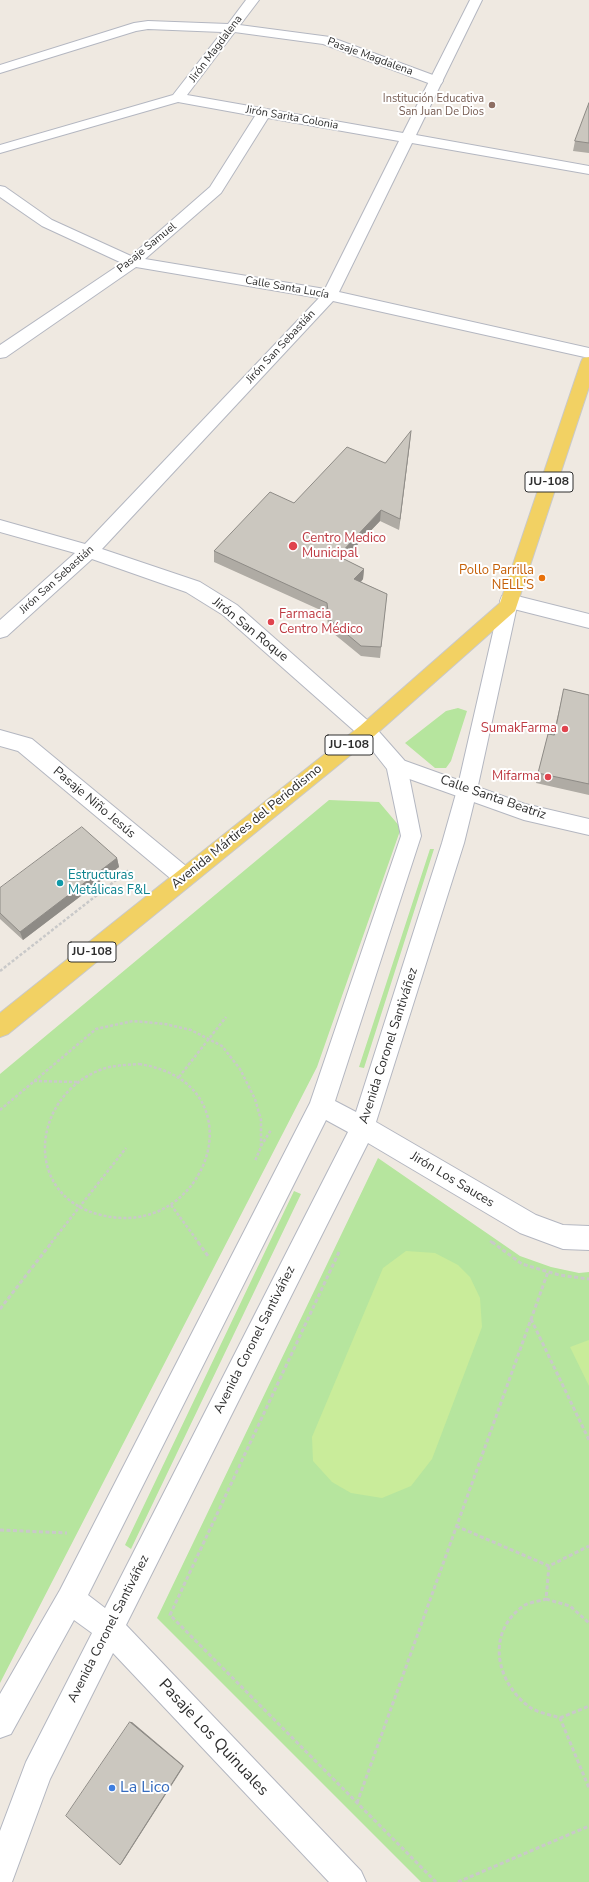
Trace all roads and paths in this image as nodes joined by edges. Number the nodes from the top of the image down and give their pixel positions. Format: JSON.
{"nodes":[{"id":1,"x":253,"y":0,"type":"edge"},
{"id":2,"x":476,"y":0,"type":"edge"},
{"id":3,"x":232,"y":28,"type":"junction"},
{"id":4,"x":0,"y":69,"type":"edge"},
{"id":5,"x":436,"y":81,"type":"junction"},
{"id":6,"x":178,"y":98,"type":"junction"},
{"id":7,"x":264,"y":113,"type":"junction"},
{"id":8,"x":408,"y":138,"type":"junction"},
{"id":9,"x":0,"y":149,"type":"edge"},
{"id":10,"x":589,"y":170,"type":"edge"},
{"id":11,"x":0,"y":190,"type":"edge"},
{"id":12,"x":133,"y":262,"type":"junction"},
{"id":13,"x":330,"y":295,"type":"junction"},
{"id":14,"x":589,"y":353,"type":"edge"},
{"id":15,"x":0,"y":354,"type":"edge"},
{"id":16,"x":589,"y":362,"type":"edge"},
{"id":17,"x":0,"y":526,"type":"edge"},
{"id":18,"x":89,"y":551,"type":"junction"},
{"id":19,"x":509,"y":603,"type":"junction"},
{"id":20,"x":589,"y":621,"type":"edge"},
{"id":21,"x":0,"y":632,"type":"edge"},
{"id":22,"x":367,"y":731,"type":"junction"},
{"id":23,"x":0,"y":738,"type":"edge"},
{"id":24,"x":397,"y":766,"type":"junction"},
{"id":25,"x":467,"y":790,"type":"junction"},
{"id":26,"x":589,"y":827,"type":"edge"},
{"id":27,"x":152,"y":852,"type":"junction"},
{"id":28,"x":184,"y":877,"type":"junction"},
{"id":29,"x":0,"y":971,"type":"edge"},
{"id":30,"x":226,"y":1017,"type":"dead end"},
{"id":31,"x":0,"y":1027,"type":"edge"},
{"id":32,"x":208,"y":1039,"type":"junction"},
{"id":33,"x":179,"y":1077,"type":"junction"},
{"id":34,"x":34,"y":1081,"type":"junction"},
{"id":35,"x":77,"y":1082,"type":"junction"},
{"id":36,"x":321,"y":1106,"type":"junction"},
{"id":37,"x":0,"y":1110,"type":"edge"},
{"id":38,"x":363,"y":1126,"type":"junction"},
{"id":39,"x":126,"y":1148,"type":"dead end"},
{"id":40,"x":253,"y":1165,"type":"dead end"},
{"id":41,"x":171,"y":1205,"type":"junction"},
{"id":42,"x":80,"y":1208,"type":"junction"},
{"id":43,"x":483,"y":1237,"type":"dead end"},
{"id":44,"x":589,"y":1238,"type":"edge"},
{"id":45,"x":211,"y":1250,"type":"dead end"},
{"id":46,"x":340,"y":1250,"type":"dead end"},
{"id":47,"x":208,"y":1256,"type":"junction"},
{"id":48,"x":204,"y":1263,"type":"dead end"},
{"id":49,"x":548,"y":1272,"type":"junction"},
{"id":50,"x":589,"y":1279,"type":"edge"},
{"id":51,"x":0,"y":1309,"type":"edge"},
{"id":52,"x":531,"y":1319,"type":"junction"},
{"id":53,"x":589,"y":1440,"type":"edge"},
{"id":54,"x":70,"y":1525,"type":"dead end"},
{"id":55,"x":456,"y":1526,"type":"junction"},
{"id":56,"x":0,"y":1530,"type":"edge"},
{"id":57,"x":67,"y":1532,"type":"junction"},
{"id":58,"x":63,"y":1539,"type":"dead end"},
{"id":59,"x":100,"y":1541,"type":"junction"},
{"id":60,"x":589,"y":1546,"type":"edge"},
{"id":61,"x":548,"y":1566,"type":"junction"},
{"id":62,"x":546,"y":1599,"type":"junction"},
{"id":63,"x":70,"y":1600,"type":"junction"},
{"id":64,"x":589,"y":1623,"type":"edge"},
{"id":65,"x":109,"y":1628,"type":"junction"},
{"id":66,"x":589,"y":1706,"type":"edge"},
{"id":67,"x":560,"y":1718,"type":"junction"},
{"id":68,"x":0,"y":1723,"type":"edge"},
{"id":69,"x":589,"y":1788,"type":"edge"},
{"id":70,"x":357,"y":1803,"type":"junction"},
{"id":71,"x":589,"y":1826,"type":"edge"},
{"id":72,"x":0,"y":1873,"type":"edge"},
{"id":73,"x":350,"y":1882,"type":"edge"},
{"id":74,"x":436,"y":1882,"type":"edge"},
{"id":75,"x":458,"y":1882,"type":"edge"}],
"edges":[{"from":1,"to":3,"type":"street","name":"Jirón Magdalena"},
{"from":2,"to":5,"type":"street","name":"Jirón San Sebastián"},
{"from":3,"to":4,"type":"street","name":"Pasaje Magdalena"},
{"from":3,"to":5,"type":"street","name":"Pasaje Magdalena"},
{"from":3,"to":6,"type":"street","name":"Jirón Magdalena"},
{"from":5,"to":8,"type":"street","name":"Jirón San Sebastián"},
{"from":6,"to":7,"type":"street","name":"Jirón Sarita Colonia"},
{"from":6,"to":9,"type":"street","name":"Jirón Sarita Colonia"},
{"from":7,"to":8,"type":"street","name":"Jirón Sarita Colonia"},
{"from":7,"to":12,"type":"street","name":"Pasaje Samuel"},
{"from":8,"to":10,"type":"street","name":"Jirón Sarita Colonia"},
{"from":8,"to":13,"type":"street","name":"Jirón San Sebastián"},
{"from":11,"to":12,"type":"street","name":"Calle Santa Lucía"},
{"from":12,"to":13,"type":"street","name":"Calle Santa Lucía"},
{"from":12,"to":15,"type":"street","name":"Pasaje Samuel"},
{"from":13,"to":14,"type":"street","name":"Calle Santa Lucía"},
{"from":13,"to":18,"type":"street","name":"Jirón San Sebastián"},
{"from":16,"to":19,"type":"main road","name":"Avenida Mártires del Periodismo","number":"JU-108"},
{"from":17,"to":18,"type":"street","name":"Jirón San Roque"},
{"from":18,"to":21,"type":"street","name":"Jirón San Sebastián"},
{"from":18,"to":22,"type":"street","name":"Jirón San Roque"},
{"from":19,"to":20,"type":"street"},
{"from":19,"to":22,"type":"main road","name":"Avenida Mártires del Periodismo","number":"JU-108"},
{"from":19,"to":25,"type":"street","name":"Avenida Mártires del Periodismo"},
{"from":22,"to":24,"type":"street"},
{"from":22,"to":28,"type":"main road","name":"Avenida Mártires del Periodismo","number":"JU-108"},
{"from":23,"to":27,"type":"street","name":"Pasaje Niño Jesús"},
{"from":24,"to":25,"type":"street","name":"Calle Santa Beatriz"},
{"from":24,"to":36,"type":"street"},
{"from":25,"to":26,"type":"street","name":"Calle Santa Beatriz"},
{"from":25,"to":38,"type":"street","name":"Avenida Coronel Santiváñez"},
{"from":27,"to":28,"type":"street","name":"Pasaje Niño Jesús"},
{"from":27,"to":29,"type":"path"},
{"from":28,"to":31,"type":"main road","name":"Avenida Mártires del Periodismo","number":"JU-108"},
{"from":30,"to":32,"type":"path"},
{"from":32,"to":33,"type":"path"},
{"from":32,"to":34,"type":"path"},
{"from":32,"to":40,"type":"path"},
{"from":33,"to":35,"type":"path"},
{"from":33,"to":41,"type":"path"},
{"from":34,"to":35,"type":"path"},
{"from":34,"to":37,"type":"path"},
{"from":35,"to":42,"type":"path"},
{"from":36,"to":38,"type":"street","name":"Jirón Los Sauces"},
{"from":36,"to":59,"type":"street"},
{"from":38,"to":44,"type":"street","name":"Jirón Los Sauces"},
{"from":38,"to":65,"type":"street","name":"Avenida Coronel Santiváñez"},
{"from":39,"to":42,"type":"path"},
{"from":41,"to":42,"type":"path"},
{"from":41,"to":47,"type":"path"},
{"from":42,"to":51,"type":"path"},
{"from":43,"to":49,"type":"path"},
{"from":45,"to":47,"type":"path"},
{"from":46,"to":70,"type":"path"},
{"from":47,"to":48,"type":"path"},
{"from":49,"to":50,"type":"path"},
{"from":49,"to":52,"type":"path"},
{"from":52,"to":53,"type":"path"},
{"from":52,"to":55,"type":"path"},
{"from":54,"to":57,"type":"path"},
{"from":55,"to":61,"type":"path"},
{"from":55,"to":70,"type":"path"},
{"from":56,"to":57,"type":"path"},
{"from":57,"to":58,"type":"path"},
{"from":57,"to":59,"type":"path"},
{"from":59,"to":63,"type":"street"},
{"from":60,"to":61,"type":"path"},
{"from":61,"to":62,"type":"path"},
{"from":62,"to":64,"type":"path"},
{"from":62,"to":67,"type":"path"},
{"from":63,"to":65,"type":"street","name":"Pasaje Los Quinuales"},
{"from":63,"to":68,"type":"street"},
{"from":65,"to":72,"type":"street","name":"Avenida Coronel Santiváñez"},
{"from":65,"to":73,"type":"street","name":"Pasaje Los Quinuales"},
{"from":66,"to":67,"type":"path"},
{"from":67,"to":69,"type":"path"},
{"from":70,"to":74,"type":"path"},
{"from":71,"to":75,"type":"path"}]}
